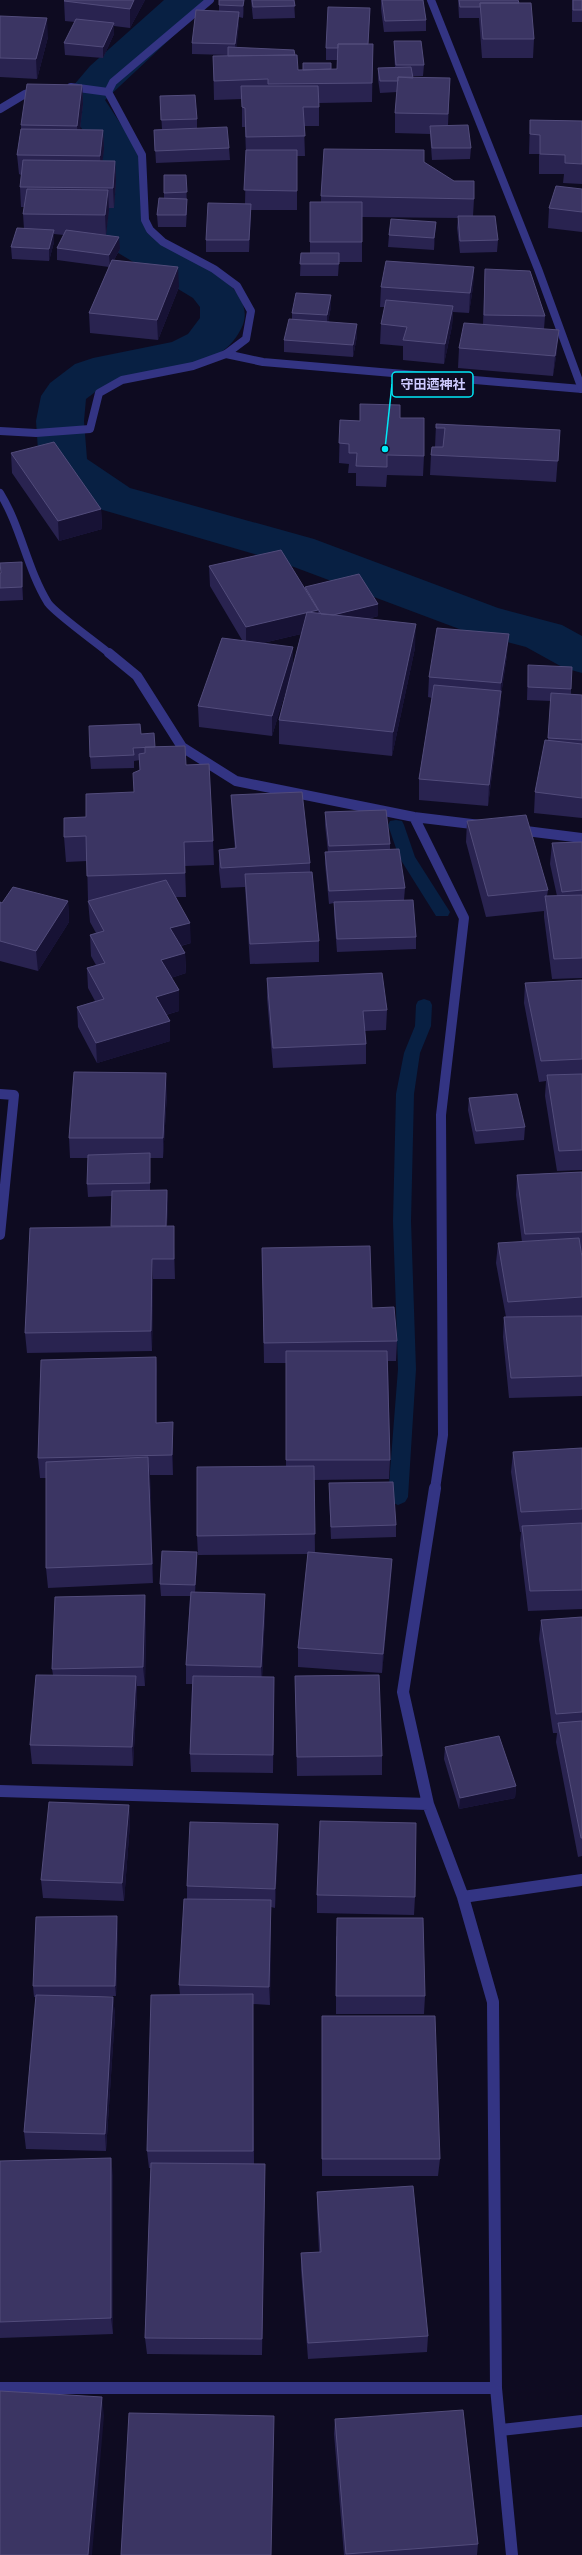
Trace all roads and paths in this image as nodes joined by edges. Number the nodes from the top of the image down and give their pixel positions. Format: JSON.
{"nodes":[{"id":1,"x":210,"y":0,"type":"edge"},
{"id":2,"x":431,"y":0,"type":"edge"},
{"id":3,"x":68,"y":87,"type":"edge"},
{"id":4,"x":44,"y":89,"type":"edge"},
{"id":5,"x":108,"y":92,"type":"junction"},
{"id":6,"x":0,"y":109,"type":"edge"},
{"id":7,"x":226,"y":354,"type":"junction"},
{"id":8,"x":582,"y":389,"type":"edge"},
{"id":9,"x":0,"y":431,"type":"edge"},
{"id":10,"x":0,"y":492,"type":"edge"},
{"id":11,"x":414,"y":816,"type":"junction"},
{"id":12,"x":490,"y":826,"type":"edge"},
{"id":13,"x":506,"y":828,"type":"edge"},
{"id":14,"x":582,"y":838,"type":"edge"},
{"id":15,"x":0,"y":1094,"type":"edge"},
{"id":16,"x":0,"y":1235,"type":"edge"},
{"id":17,"x":0,"y":1791,"type":"edge"},
{"id":18,"x":428,"y":1804,"type":"junction"},
{"id":19,"x":582,"y":1880,"type":"edge"},
{"id":20,"x":462,"y":1897,"type":"junction"},
{"id":21,"x":0,"y":2388,"type":"edge"},
{"id":22,"x":496,"y":2388,"type":"junction"},
{"id":23,"x":582,"y":2421,"type":"edge"},
{"id":24,"x":501,"y":2430,"type":"junction"},
{"id":25,"x":512,"y":2555,"type":"edge"}],
"edges":[{"from":1,"to":5,"type":"street"},
{"from":2,"to":8,"type":"street"},
{"from":3,"to":5,"type":"street"},
{"from":4,"to":6,"type":"street"},
{"from":5,"to":7,"type":"street"},
{"from":7,"to":8,"type":"street"},
{"from":7,"to":9,"type":"street"},
{"from":10,"to":11,"type":"street"},
{"from":11,"to":12,"type":"street"},
{"from":11,"to":18,"type":"street"},
{"from":13,"to":14,"type":"street"},
{"from":15,"to":16,"type":"street"},
{"from":17,"to":18,"type":"street"},
{"from":18,"to":20,"type":"street"},
{"from":19,"to":20,"type":"street"},
{"from":20,"to":22,"type":"street"},
{"from":21,"to":22,"type":"street"},
{"from":22,"to":24,"type":"street"},
{"from":23,"to":24,"type":"street"},
{"from":24,"to":25,"type":"street"}]}
